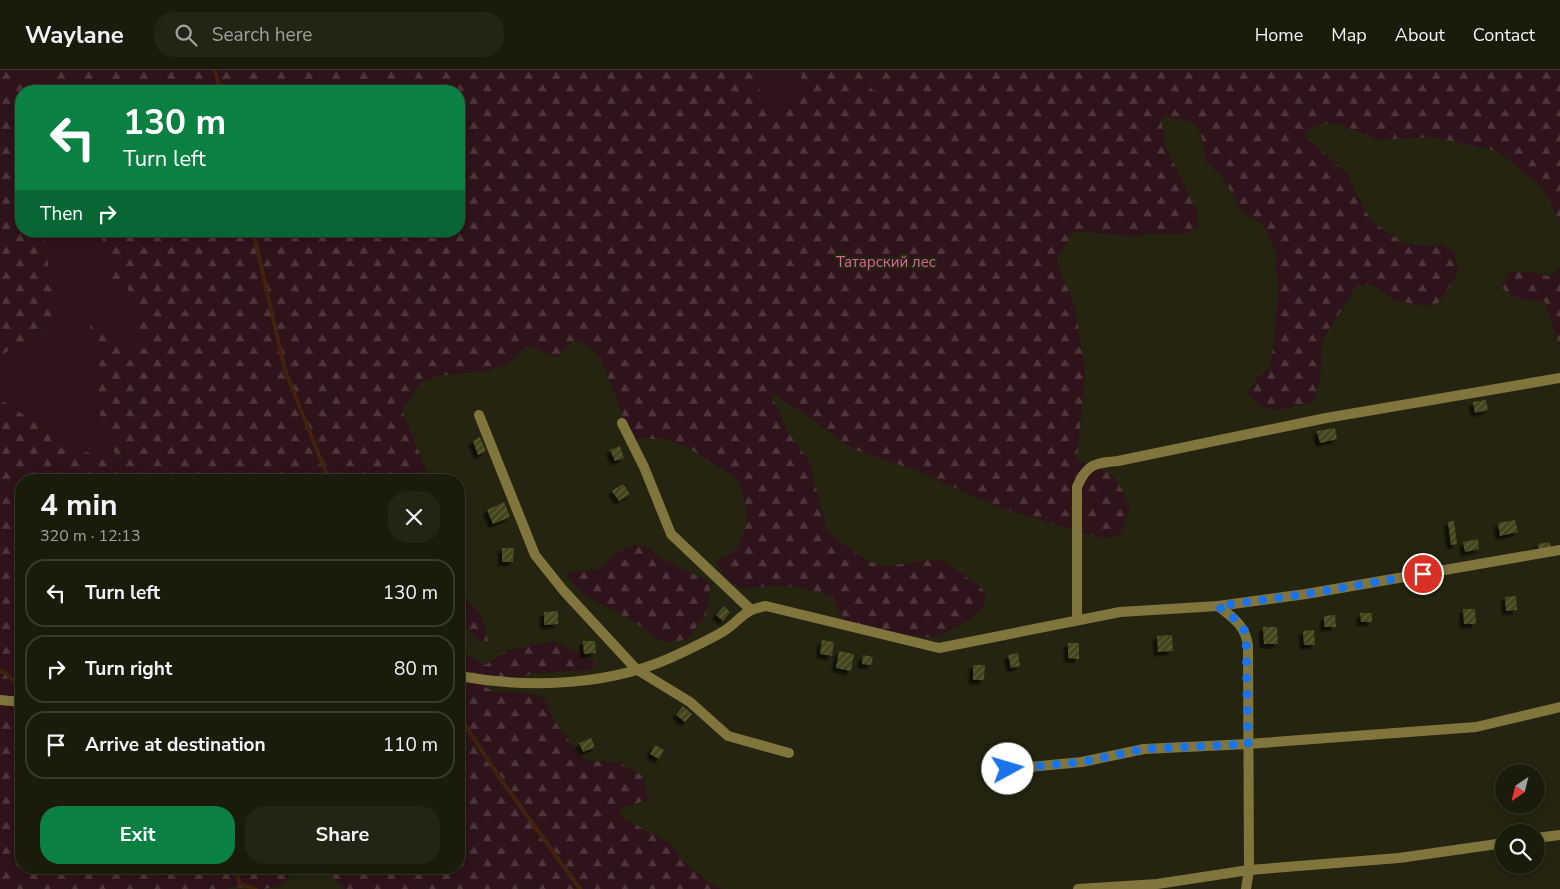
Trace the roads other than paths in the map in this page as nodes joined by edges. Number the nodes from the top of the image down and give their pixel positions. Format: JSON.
{"nodes":[{"id":1,"x":1560,"y":378,"type":"edge"},
{"id":2,"x":479,"y":414,"type":"dead end"},
{"id":3,"x":622,"y":423,"type":"dead end"},
{"id":4,"x":1560,"y":550,"type":"edge"},
{"id":5,"x":1218,"y":606,"type":"junction"},
{"id":6,"x":750,"y":609,"type":"junction"},
{"id":7,"x":1077,"y":620,"type":"junction"},
{"id":8,"x":636,"y":669,"type":"junction"},
{"id":9,"x":465,"y":677,"type":"edge"},
{"id":10,"x":0,"y":700,"type":"edge"},
{"id":11,"x":15,"y":701,"type":"edge"},
{"id":12,"x":1560,"y":708,"type":"edge"},
{"id":13,"x":1248,"y":744,"type":"junction"},
{"id":14,"x":789,"y":754,"type":"dead end"},
{"id":15,"x":1008,"y":769,"type":"dead end"},
{"id":16,"x":1560,"y":835,"type":"edge"},
{"id":17,"x":1545,"y":837,"type":"edge"},
{"id":18,"x":1495,"y":844,"type":"edge"},
{"id":19,"x":1249,"y":870,"type":"junction"},
{"id":20,"x":1078,"y":889,"type":"edge"},
{"id":21,"x":1246,"y":889,"type":"edge"}],
"edges":[{"from":1,"to":7,"type":"street"},
{"from":2,"to":8,"type":"street"},
{"from":3,"to":6,"type":"street"},
{"from":4,"to":5,"type":"street"},
{"from":5,"to":7,"type":"street"},
{"from":5,"to":13,"type":"street"},
{"from":6,"to":7,"type":"street"},
{"from":6,"to":8,"type":"street"},
{"from":8,"to":9,"type":"street"},
{"from":8,"to":14,"type":"street"},
{"from":10,"to":11,"type":"street"},
{"from":12,"to":13,"type":"street"},
{"from":13,"to":15,"type":"street"},
{"from":13,"to":19,"type":"street"},
{"from":16,"to":17,"type":"street"},
{"from":18,"to":19,"type":"street"},
{"from":19,"to":20,"type":"street"},
{"from":19,"to":21,"type":"street"}]}
